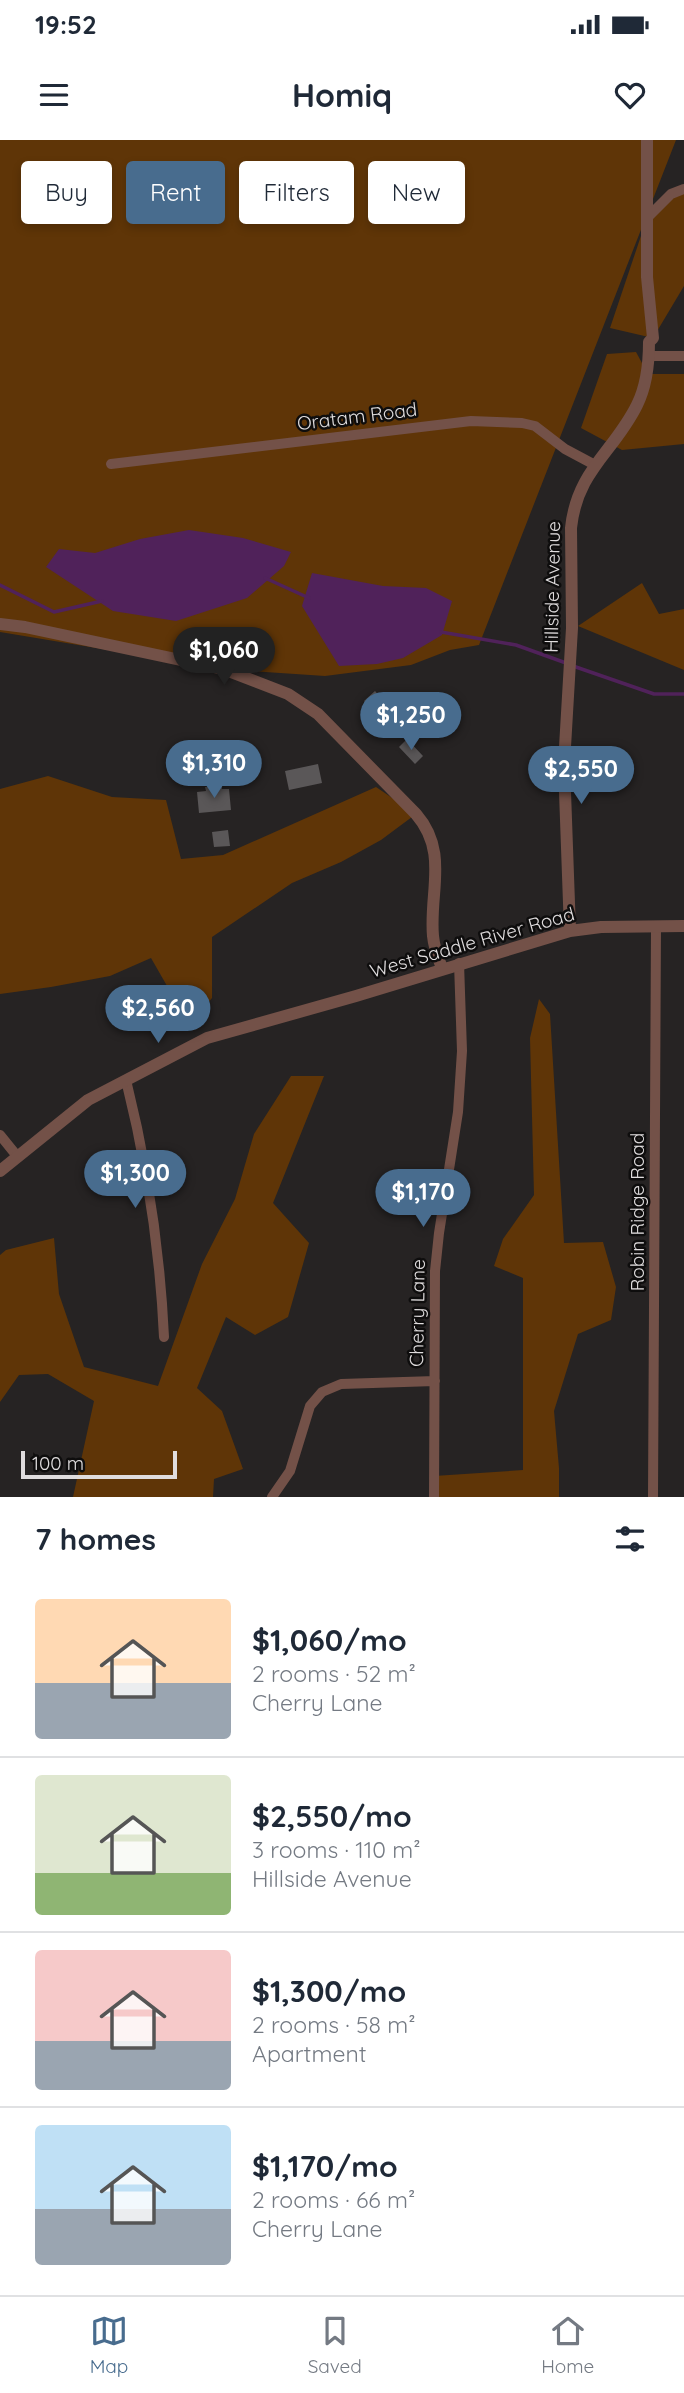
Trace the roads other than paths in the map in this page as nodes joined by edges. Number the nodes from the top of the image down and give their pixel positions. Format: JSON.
{"nodes":[{"id":1,"x":647,"y":140,"type":"edge"},
{"id":2,"x":684,"y":189,"type":"edge"},
{"id":3,"x":647,"y":218,"type":"junction"},
{"id":4,"x":649,"y":356,"type":"junction"},
{"id":5,"x":684,"y":356,"type":"edge"},
{"id":6,"x":111,"y":464,"type":"dead end"},
{"id":7,"x":595,"y":465,"type":"junction"},
{"id":8,"x":0,"y":624,"type":"edge"},
{"id":9,"x":656,"y":926,"type":"junction"},
{"id":10,"x":684,"y":926,"type":"edge"},
{"id":11,"x":570,"y":930,"type":"junction"},
{"id":12,"x":459,"y":963,"type":"junction"},
{"id":13,"x":442,"y":968,"type":"junction"},
{"id":14,"x":126,"y":1080,"type":"junction"},
{"id":15,"x":0,"y":1135,"type":"edge"},
{"id":16,"x":17,"y":1156,"type":"junction"},
{"id":17,"x":0,"y":1171,"type":"edge"},
{"id":18,"x":164,"y":1337,"type":"dead end"},
{"id":19,"x":435,"y":1381,"type":"junction"},
{"id":20,"x":272,"y":1497,"type":"edge"},
{"id":21,"x":434,"y":1497,"type":"edge"},
{"id":22,"x":653,"y":1497,"type":"edge"}],
"edges":[{"from":1,"to":3,"type":"street","name":"Hillside Avenue"},
{"from":2,"to":3,"type":"street"},
{"from":3,"to":4,"type":"street","name":"Hillside Avenue"},
{"from":4,"to":5,"type":"street"},
{"from":4,"to":7,"type":"street","name":"Hillside Avenue"},
{"from":6,"to":7,"type":"street","name":"Oratam Road"},
{"from":7,"to":11,"type":"street","name":"Hillside Avenue"},
{"from":8,"to":13,"type":"street"},
{"from":9,"to":10,"type":"street","name":"West Saddle River Road"},
{"from":9,"to":11,"type":"street","name":"West Saddle River Road"},
{"from":9,"to":22,"type":"street","name":"Robin Ridge Road"},
{"from":11,"to":12,"type":"street","name":"West Saddle River Road"},
{"from":12,"to":13,"type":"street","name":"West Saddle River Road"},
{"from":12,"to":19,"type":"street","name":"Cherry Lane"},
{"from":13,"to":14,"type":"street","name":"West Saddle River Road"},
{"from":14,"to":16,"type":"street","name":"West Saddle River Road"},
{"from":14,"to":18,"type":"street"},
{"from":15,"to":16,"type":"street"},
{"from":16,"to":17,"type":"street","name":"West Saddle River Road"},
{"from":19,"to":20,"type":"street"},
{"from":19,"to":21,"type":"street","name":"Cherry Lane"}]}
